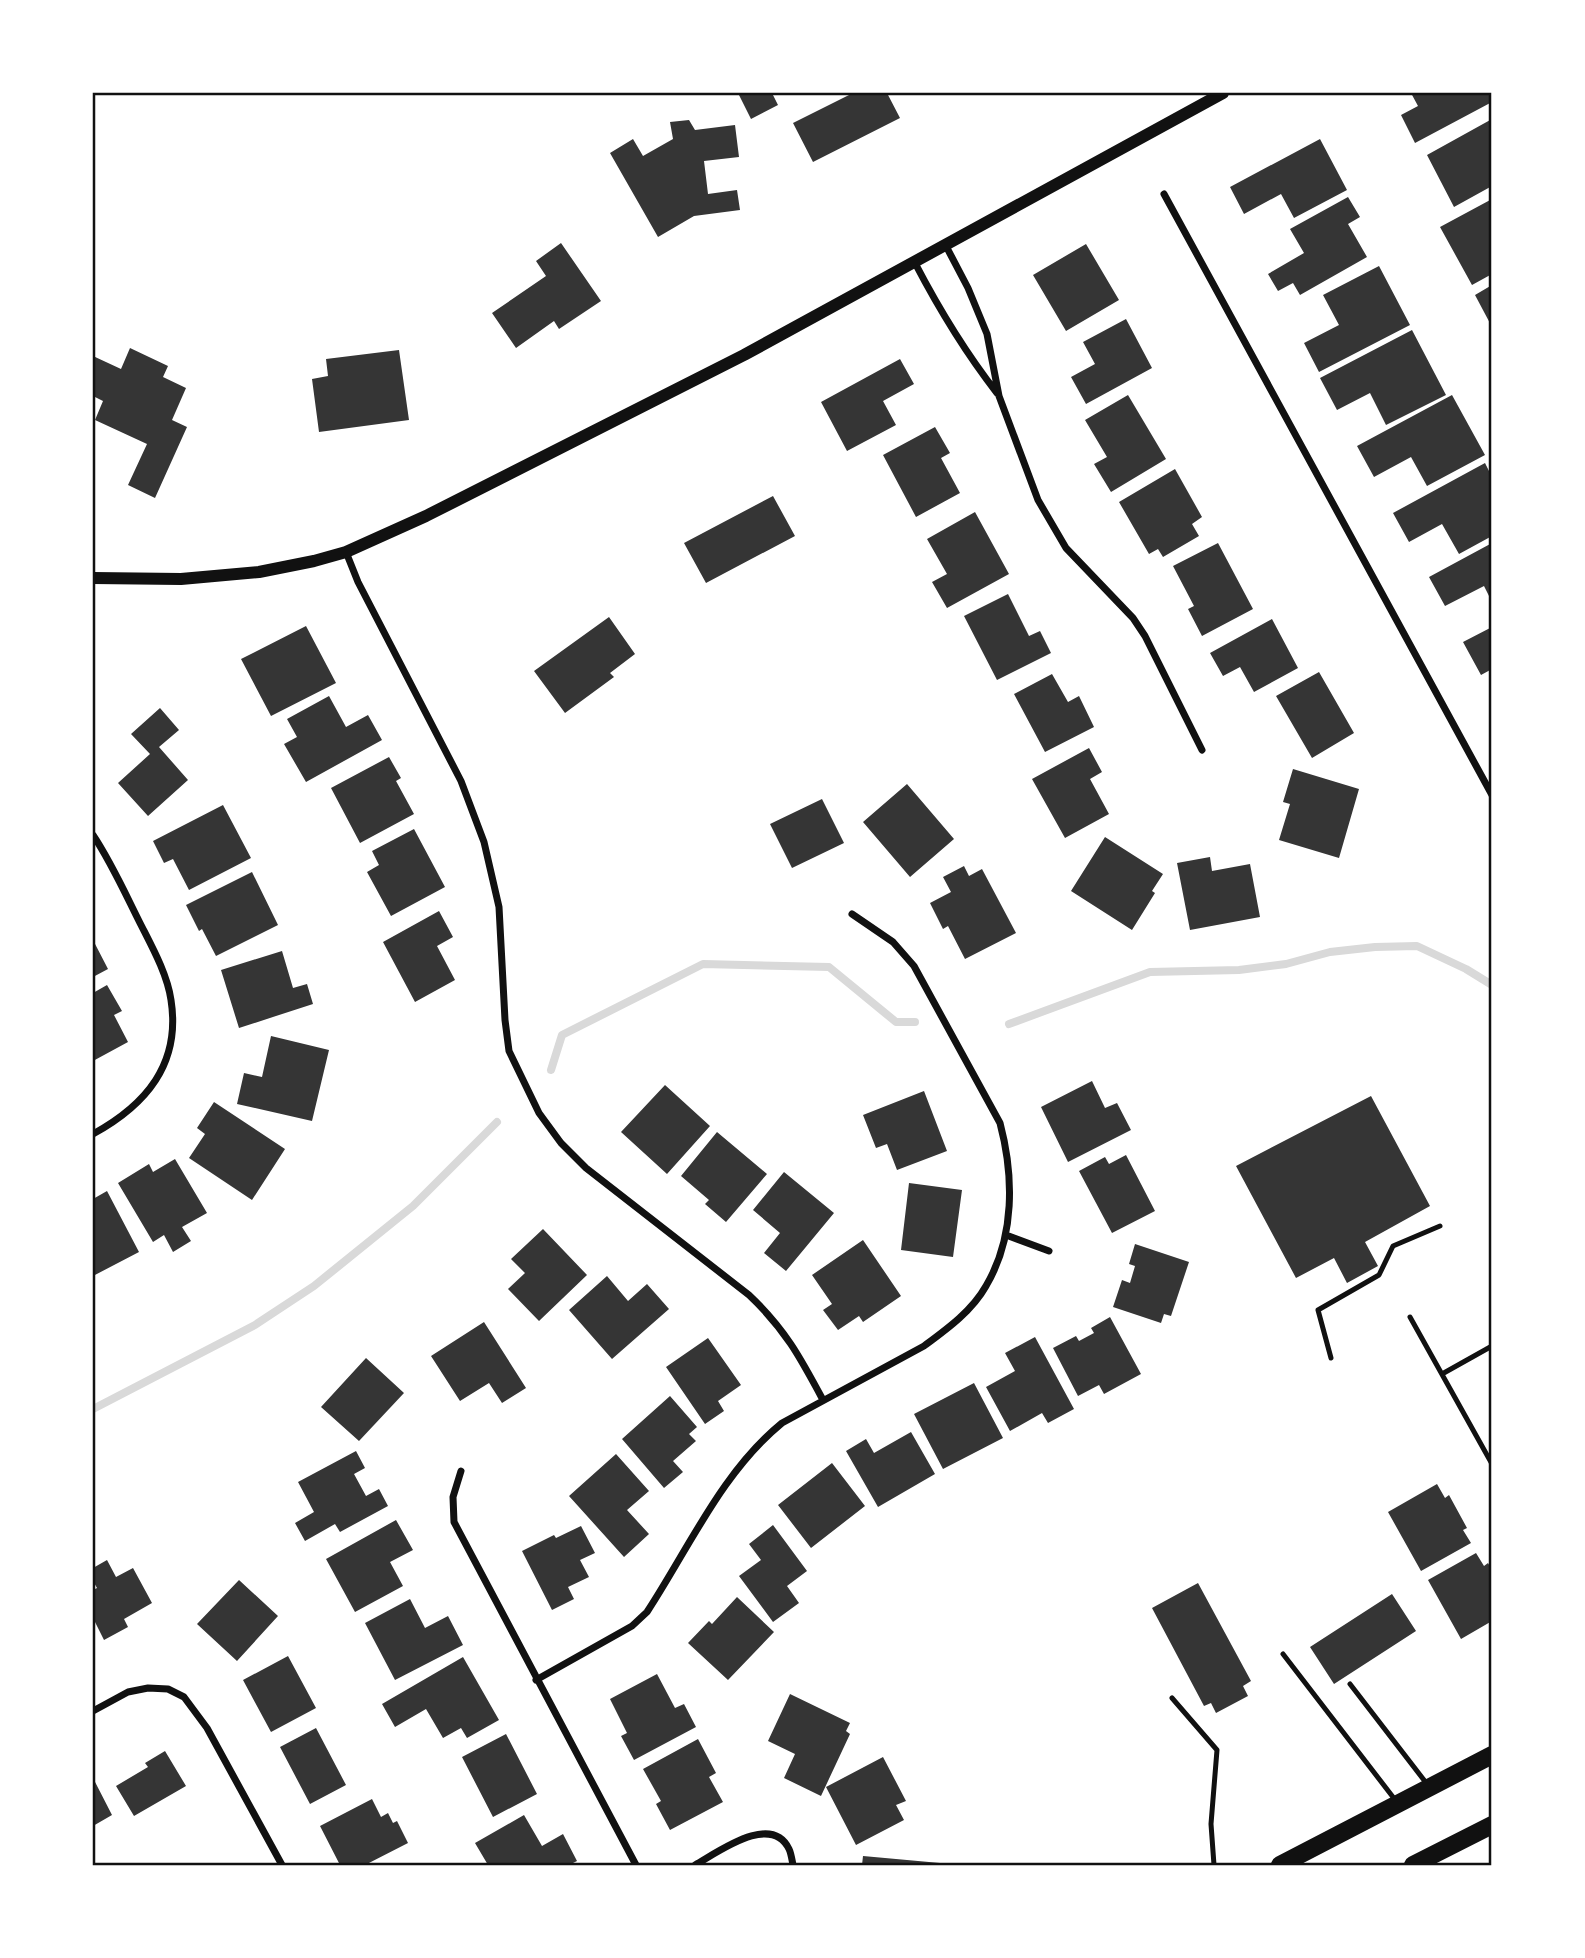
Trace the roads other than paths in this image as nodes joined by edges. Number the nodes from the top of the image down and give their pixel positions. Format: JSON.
{"nodes":[{"id":1,"x":1223,"y":93,"type":"edge"},
{"id":2,"x":1164,"y":194,"type":"dead end"},
{"id":3,"x":946,"y":246,"type":"junction"},
{"id":4,"x":915,"y":263,"type":"junction"},
{"id":5,"x":999,"y":396,"type":"junction"},
{"id":6,"x":346,"y":552,"type":"junction"},
{"id":7,"x":93,"y":578,"type":"edge"},
{"id":8,"x":1202,"y":750,"type":"dead end"},
{"id":9,"x":1492,"y":795,"type":"edge"},
{"id":10,"x":93,"y":835,"type":"edge"},
{"id":11,"x":852,"y":914,"type":"dead end"},
{"id":12,"x":93,"y":1134,"type":"edge"},
{"id":13,"x":1440,"y":1226,"type":"dead end"},
{"id":14,"x":1006,"y":1235,"type":"junction"},
{"id":15,"x":1049,"y":1251,"type":"dead end"},
{"id":16,"x":1410,"y":1317,"type":"dead end"},
{"id":17,"x":1492,"y":1346,"type":"edge"},
{"id":18,"x":1331,"y":1358,"type":"dead end"},
{"id":19,"x":1442,"y":1374,"type":"junction"},
{"id":20,"x":823,"y":1400,"type":"junction"},
{"id":21,"x":1492,"y":1464,"type":"edge"},
{"id":22,"x":461,"y":1471,"type":"dead end"},
{"id":23,"x":1283,"y":1654,"type":"dead end"},
{"id":24,"x":536,"y":1680,"type":"junction"},
{"id":25,"x":1350,"y":1684,"type":"dead end"},
{"id":26,"x":1172,"y":1698,"type":"dead end"},
{"id":27,"x":93,"y":1711,"type":"edge"},
{"id":28,"x":1492,"y":1755,"type":"edge"},
{"id":29,"x":1429,"y":1788,"type":"junction"},
{"id":30,"x":1398,"y":1804,"type":"junction"},
{"id":31,"x":1492,"y":1825,"type":"edge"},
{"id":32,"x":282,"y":1865,"type":"edge"},
{"id":33,"x":636,"y":1865,"type":"edge"},
{"id":34,"x":695,"y":1865,"type":"edge"},
{"id":35,"x":793,"y":1865,"type":"edge"},
{"id":36,"x":1214,"y":1865,"type":"edge"},
{"id":37,"x":1280,"y":1865,"type":"edge"},
{"id":38,"x":1413,"y":1865,"type":"edge"}],
"edges":[{"from":1,"to":3,"type":"street"},
{"from":2,"to":9,"type":"street"},
{"from":3,"to":4,"type":"street"},
{"from":3,"to":5,"type":"street"},
{"from":4,"to":5,"type":"street"},
{"from":4,"to":6,"type":"street"},
{"from":5,"to":8,"type":"street"},
{"from":6,"to":7,"type":"street"},
{"from":6,"to":20,"type":"street"},
{"from":10,"to":12,"type":"street"},
{"from":11,"to":14,"type":"street"},
{"from":13,"to":18,"type":"lane"},
{"from":14,"to":15,"type":"street"},
{"from":14,"to":20,"type":"street"},
{"from":16,"to":19,"type":"lane"},
{"from":17,"to":19,"type":"lane"},
{"from":19,"to":21,"type":"lane"},
{"from":20,"to":24,"type":"street"},
{"from":22,"to":24,"type":"street"},
{"from":23,"to":30,"type":"lane"},
{"from":24,"to":33,"type":"street"},
{"from":25,"to":29,"type":"lane"},
{"from":26,"to":36,"type":"lane"},
{"from":27,"to":32,"type":"street"},
{"from":28,"to":29,"type":"main road"},
{"from":29,"to":30,"type":"main road"},
{"from":30,"to":37,"type":"main road"},
{"from":31,"to":38,"type":"main road"},
{"from":34,"to":35,"type":"street"}]}
